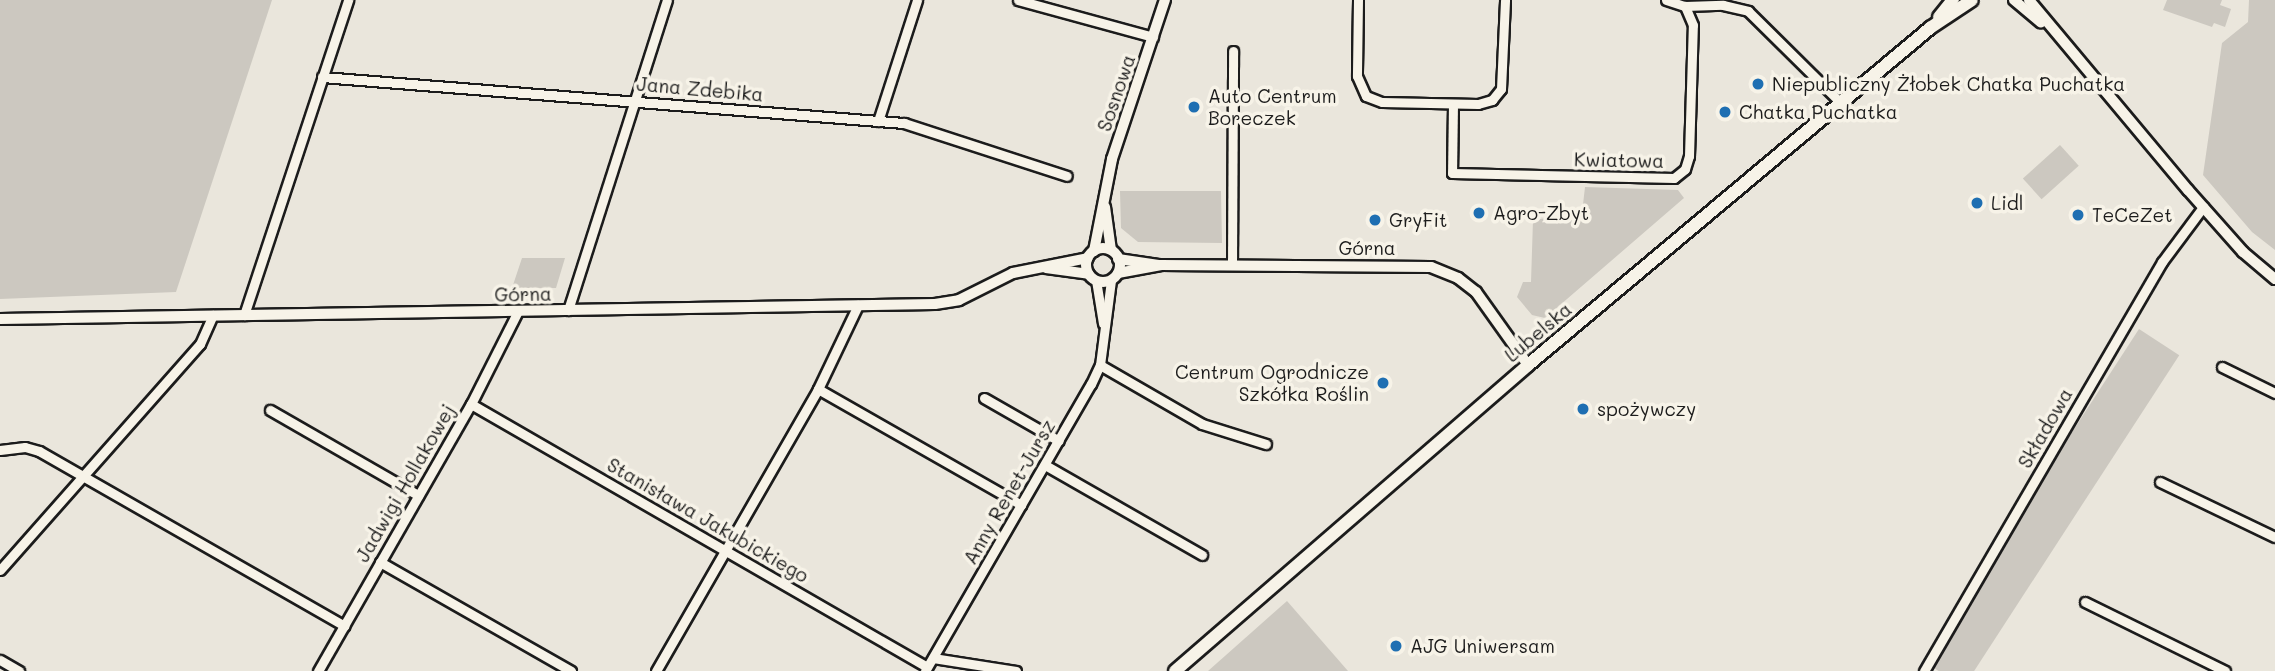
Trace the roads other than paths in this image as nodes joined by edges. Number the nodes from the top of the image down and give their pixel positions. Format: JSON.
{"nodes":[{"id":1,"x":348,"y":0,"type":"edge"},
{"id":2,"x":667,"y":0,"type":"edge"},
{"id":3,"x":917,"y":0,"type":"edge"},
{"id":4,"x":1018,"y":0,"type":"edge"},
{"id":5,"x":1165,"y":0,"type":"edge"},
{"id":6,"x":1358,"y":0,"type":"edge"},
{"id":7,"x":1506,"y":0,"type":"edge"},
{"id":8,"x":1666,"y":0,"type":"edge"},
{"id":9,"x":1953,"y":0,"type":"edge"},
{"id":10,"x":1972,"y":0,"type":"edge"},
{"id":11,"x":2014,"y":0,"type":"edge"},
{"id":12,"x":2029,"y":0,"type":"edge"},
{"id":13,"x":1685,"y":6,"type":"junction"},
{"id":14,"x":1930,"y":28,"type":"junction"},
{"id":15,"x":1153,"y":37,"type":"junction"},
{"id":16,"x":2056,"y":37,"type":"junction"},
{"id":17,"x":1233,"y":51,"type":"dead end"},
{"id":18,"x":322,"y":77,"type":"junction"},
{"id":19,"x":634,"y":100,"type":"junction"},
{"id":20,"x":1841,"y":103,"type":"junction"},
{"id":21,"x":1453,"y":104,"type":"junction"},
{"id":22,"x":878,"y":121,"type":"junction"},
{"id":23,"x":1067,"y":176,"type":"dead end"},
{"id":24,"x":1103,"y":197,"type":"junction"},
{"id":25,"x":2203,"y":207,"type":"junction"},
{"id":26,"x":1091,"y":255,"type":"junction"},
{"id":27,"x":1115,"y":255,"type":"junction"},
{"id":28,"x":1161,"y":265,"type":"junction"},
{"id":29,"x":1232,"y":265,"type":"junction"},
{"id":30,"x":1040,"y":267,"type":"junction"},
{"id":31,"x":1114,"y":276,"type":"junction"},
{"id":32,"x":1092,"y":277,"type":"junction"},
{"id":33,"x":2275,"y":279,"type":"edge"},
{"id":34,"x":858,"y":305,"type":"junction"},
{"id":35,"x":568,"y":310,"type":"junction"},
{"id":36,"x":518,"y":311,"type":"junction"},
{"id":37,"x":213,"y":315,"type":"junction"},
{"id":38,"x":244,"y":315,"type":"junction"},
{"id":39,"x":0,"y":319,"type":"edge"},
{"id":40,"x":1104,"y":324,"type":"junction"},
{"id":41,"x":1100,"y":365,"type":"junction"},
{"id":42,"x":1528,"y":365,"type":"junction"},
{"id":43,"x":2222,"y":367,"type":"dead end"},
{"id":44,"x":818,"y":389,"type":"junction"},
{"id":45,"x":2275,"y":393,"type":"edge"},
{"id":46,"x":984,"y":398,"type":"dead end"},
{"id":47,"x":471,"y":404,"type":"junction"},
{"id":48,"x":270,"y":410,"type":"dead end"},
{"id":49,"x":1059,"y":441,"type":"junction"},
{"id":50,"x":1266,"y":444,"type":"dead end"},
{"id":51,"x":0,"y":450,"type":"edge"},
{"id":52,"x":1045,"y":465,"type":"junction"},
{"id":53,"x":83,"y":477,"type":"junction"},
{"id":54,"x":2160,"y":482,"type":"dead end"},
{"id":55,"x":418,"y":495,"type":"junction"},
{"id":56,"x":1021,"y":505,"type":"junction"},
{"id":57,"x":2275,"y":537,"type":"edge"},
{"id":58,"x":725,"y":551,"type":"junction"},
{"id":59,"x":1202,"y":555,"type":"dead end"},
{"id":60,"x":380,"y":562,"type":"junction"},
{"id":61,"x":0,"y":570,"type":"edge"},
{"id":62,"x":2085,"y":602,"type":"dead end"},
{"id":63,"x":344,"y":626,"type":"junction"},
{"id":64,"x":933,"y":658,"type":"junction"},
{"id":65,"x":0,"y":660,"type":"edge"},
{"id":66,"x":926,"y":669,"type":"edge"},
{"id":67,"x":19,"y":671,"type":"edge"},
{"id":68,"x":318,"y":671,"type":"edge"},
{"id":69,"x":571,"y":671,"type":"edge"},
{"id":70,"x":656,"y":671,"type":"edge"},
{"id":71,"x":1016,"y":671,"type":"edge"},
{"id":72,"x":1175,"y":671,"type":"edge"},
{"id":73,"x":1924,"y":671,"type":"edge"},
{"id":74,"x":2225,"y":671,"type":"edge"}],
"edges":[{"from":1,"to":18,"type":"street"},
{"from":2,"to":19,"type":"street"},
{"from":3,"to":22,"type":"street"},
{"from":4,"to":15,"type":"street"},
{"from":5,"to":15,"type":"street","name":"Sosnowa"},
{"from":6,"to":21,"type":"street"},
{"from":7,"to":21,"type":"street"},
{"from":8,"to":13,"type":"street"},
{"from":9,"to":14,"type":"main road","name":"Lubelska"},
{"from":10,"to":14,"type":"main road","name":"Lubelska"},
{"from":11,"to":16,"type":"street"},
{"from":12,"to":16,"type":"street"},
{"from":13,"to":20,"type":"street"},
{"from":13,"to":21,"type":"street","name":"Kwiatowa"},
{"from":14,"to":20,"type":"main road","name":"Lubelska"},
{"from":15,"to":24,"type":"street","name":"Sosnowa"},
{"from":16,"to":25,"type":"street"},
{"from":17,"to":29,"type":"street"},
{"from":18,"to":19,"type":"street","name":"Jana Zdebika"},
{"from":18,"to":38,"type":"street"},
{"from":19,"to":22,"type":"street","name":"Jana Zdebika"},
{"from":19,"to":35,"type":"street"},
{"from":20,"to":42,"type":"main road","name":"Lubelska"},
{"from":22,"to":23,"type":"street","name":"Jana Zdebika"},
{"from":24,"to":26,"type":"street","name":"Sosnowa"},
{"from":24,"to":27,"type":"street","name":"Sosnowa"},
{"from":25,"to":33,"type":"street"},
{"from":25,"to":73,"type":"street","name":"Składowa"},
{"from":26,"to":27,"type":"street","name":"Górna"},
{"from":26,"to":30,"type":"street","name":"Górna"},
{"from":26,"to":32,"type":"street","name":"Sosnowa"},
{"from":27,"to":28,"type":"street","name":"Górna"},
{"from":27,"to":31,"type":"street","name":"Sosnowa"},
{"from":28,"to":29,"type":"street","name":"Górna"},
{"from":28,"to":31,"type":"street","name":"Górna"},
{"from":29,"to":42,"type":"street","name":"Górna"},
{"from":30,"to":32,"type":"street","name":"Górna"},
{"from":30,"to":34,"type":"street","name":"Górna"},
{"from":31,"to":32,"type":"street","name":"Górna"},
{"from":31,"to":40,"type":"street","name":"Anny Renet-Jursz"},
{"from":32,"to":40,"type":"street","name":"Anny Renet-Jursz"},
{"from":34,"to":35,"type":"street","name":"Górna"},
{"from":34,"to":44,"type":"street"},
{"from":35,"to":36,"type":"street","name":"Górna"},
{"from":36,"to":38,"type":"street","name":"Górna"},
{"from":36,"to":47,"type":"street","name":"Jadwigi Hollakowej"},
{"from":37,"to":38,"type":"street","name":"Górna"},
{"from":37,"to":39,"type":"street","name":"Górna"},
{"from":37,"to":53,"type":"street"},
{"from":40,"to":41,"type":"street","name":"Anny Renet-Jursz"},
{"from":41,"to":49,"type":"street","name":"Anny Renet-Jursz"},
{"from":41,"to":50,"type":"street"},
{"from":42,"to":72,"type":"main road","name":"Lubelska"},
{"from":43,"to":45,"type":"street"},
{"from":44,"to":56,"type":"street"},
{"from":44,"to":58,"type":"street"},
{"from":46,"to":49,"type":"street"},
{"from":47,"to":55,"type":"street","name":"Jadwigi Hollakowej"},
{"from":47,"to":58,"type":"street","name":"Stanisława Jakubickiego"},
{"from":48,"to":55,"type":"street"},
{"from":49,"to":52,"type":"street","name":"Anny Renet-Jursz"},
{"from":51,"to":53,"type":"street"},
{"from":52,"to":56,"type":"street","name":"Anny Renet-Jursz"},
{"from":52,"to":59,"type":"street"},
{"from":53,"to":61,"type":"street"},
{"from":53,"to":63,"type":"street"},
{"from":54,"to":57,"type":"street"},
{"from":55,"to":60,"type":"street","name":"Jadwigi Hollakowej"},
{"from":56,"to":64,"type":"street","name":"Anny Renet-Jursz"},
{"from":58,"to":66,"type":"street","name":"Stanisława Jakubickiego"},
{"from":58,"to":70,"type":"street"},
{"from":60,"to":63,"type":"street","name":"Jadwigi Hollakowej"},
{"from":60,"to":69,"type":"street"},
{"from":62,"to":74,"type":"street"},
{"from":63,"to":68,"type":"street","name":"Jadwigi Hollakowej"},
{"from":64,"to":66,"type":"street","name":"Anny Renet-Jursz"},
{"from":64,"to":71,"type":"street"},
{"from":65,"to":67,"type":"street"}]}
